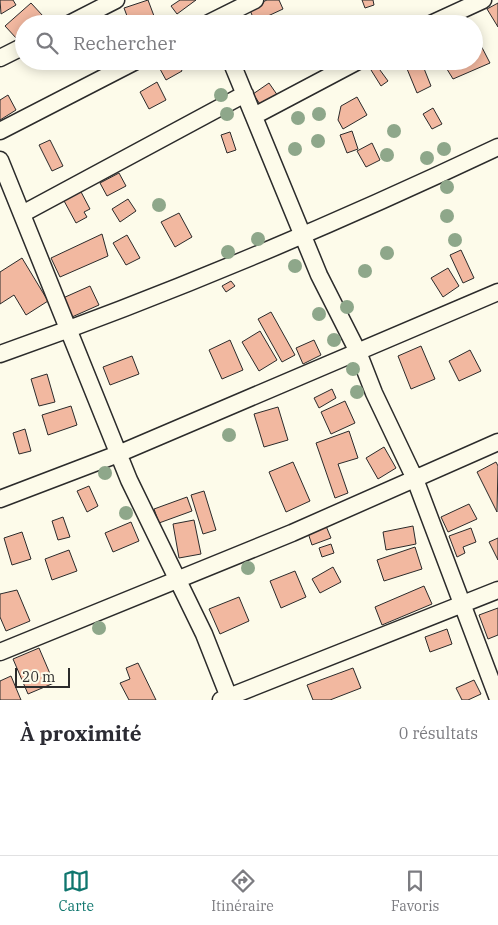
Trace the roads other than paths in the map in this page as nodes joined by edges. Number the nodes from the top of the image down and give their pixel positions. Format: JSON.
{"nodes":[{"id":1,"x":116,"y":0,"type":"edge"},
{"id":2,"x":255,"y":0,"type":"edge"},
{"id":3,"x":483,"y":0,"type":"edge"},
{"id":4,"x":87,"y":15,"type":"edge"},
{"id":5,"x":227,"y":15,"type":"edge"},
{"id":6,"x":450,"y":15,"type":"edge"},
{"id":7,"x":15,"y":50,"type":"edge"},
{"id":8,"x":0,"y":58,"type":"edge"},
{"id":9,"x":119,"y":70,"type":"edge"},
{"id":10,"x":235,"y":70,"type":"edge"},
{"id":11,"x":341,"y":70,"type":"edge"},
{"id":12,"x":245,"y":94,"type":"junction"},
{"id":13,"x":254,"y":116,"type":"junction"},
{"id":14,"x":0,"y":131,"type":"edge"},
{"id":15,"x":498,"y":147,"type":"edge"},
{"id":16,"x":0,"y":160,"type":"edge"},
{"id":17,"x":5,"y":188,"type":"edge"},
{"id":18,"x":22,"y":214,"type":"junction"},
{"id":19,"x":304,"y":236,"type":"junction"},
{"id":20,"x":498,"y":292,"type":"edge"},
{"id":21,"x":69,"y":330,"type":"junction"},
{"id":22,"x":358,"y":352,"type":"junction"},
{"id":23,"x":0,"y":354,"type":"edge"},
{"id":24,"x":498,"y":442,"type":"edge"},
{"id":25,"x":118,"y":454,"type":"junction"},
{"id":26,"x":415,"y":479,"type":"junction"},
{"id":27,"x":0,"y":498,"type":"edge"},
{"id":28,"x":177,"y":580,"type":"junction"},
{"id":29,"x":498,"y":590,"type":"edge"},
{"id":30,"x":462,"y":605,"type":"junction"},
{"id":31,"x":0,"y":652,"type":"edge"},
{"id":32,"x":227,"y":699,"type":"edge"},
{"id":33,"x":498,"y":699,"type":"edge"}],
"edges":[{"from":1,"to":4,"type":"street"},
{"from":2,"to":5,"type":"street"},
{"from":3,"to":6,"type":"street"},
{"from":7,"to":8,"type":"street"},
{"from":9,"to":14,"type":"street"},
{"from":10,"to":12,"type":"street"},
{"from":11,"to":13,"type":"street"},
{"from":12,"to":13,"type":"street"},
{"from":12,"to":18,"type":"street"},
{"from":13,"to":19,"type":"street"},
{"from":15,"to":19,"type":"street"},
{"from":16,"to":17,"type":"street"},
{"from":17,"to":18,"type":"street"},
{"from":18,"to":21,"type":"street"},
{"from":19,"to":21,"type":"street"},
{"from":19,"to":22,"type":"street"},
{"from":20,"to":22,"type":"street"},
{"from":21,"to":23,"type":"street"},
{"from":21,"to":25,"type":"street"},
{"from":22,"to":25,"type":"street"},
{"from":22,"to":26,"type":"street"},
{"from":24,"to":26,"type":"street"},
{"from":25,"to":27,"type":"street"},
{"from":25,"to":28,"type":"street"},
{"from":26,"to":28,"type":"street"},
{"from":26,"to":30,"type":"street"},
{"from":28,"to":31,"type":"street"},
{"from":28,"to":32,"type":"street"},
{"from":29,"to":30,"type":"street"},
{"from":30,"to":32,"type":"street"},
{"from":30,"to":33,"type":"street"}]}
